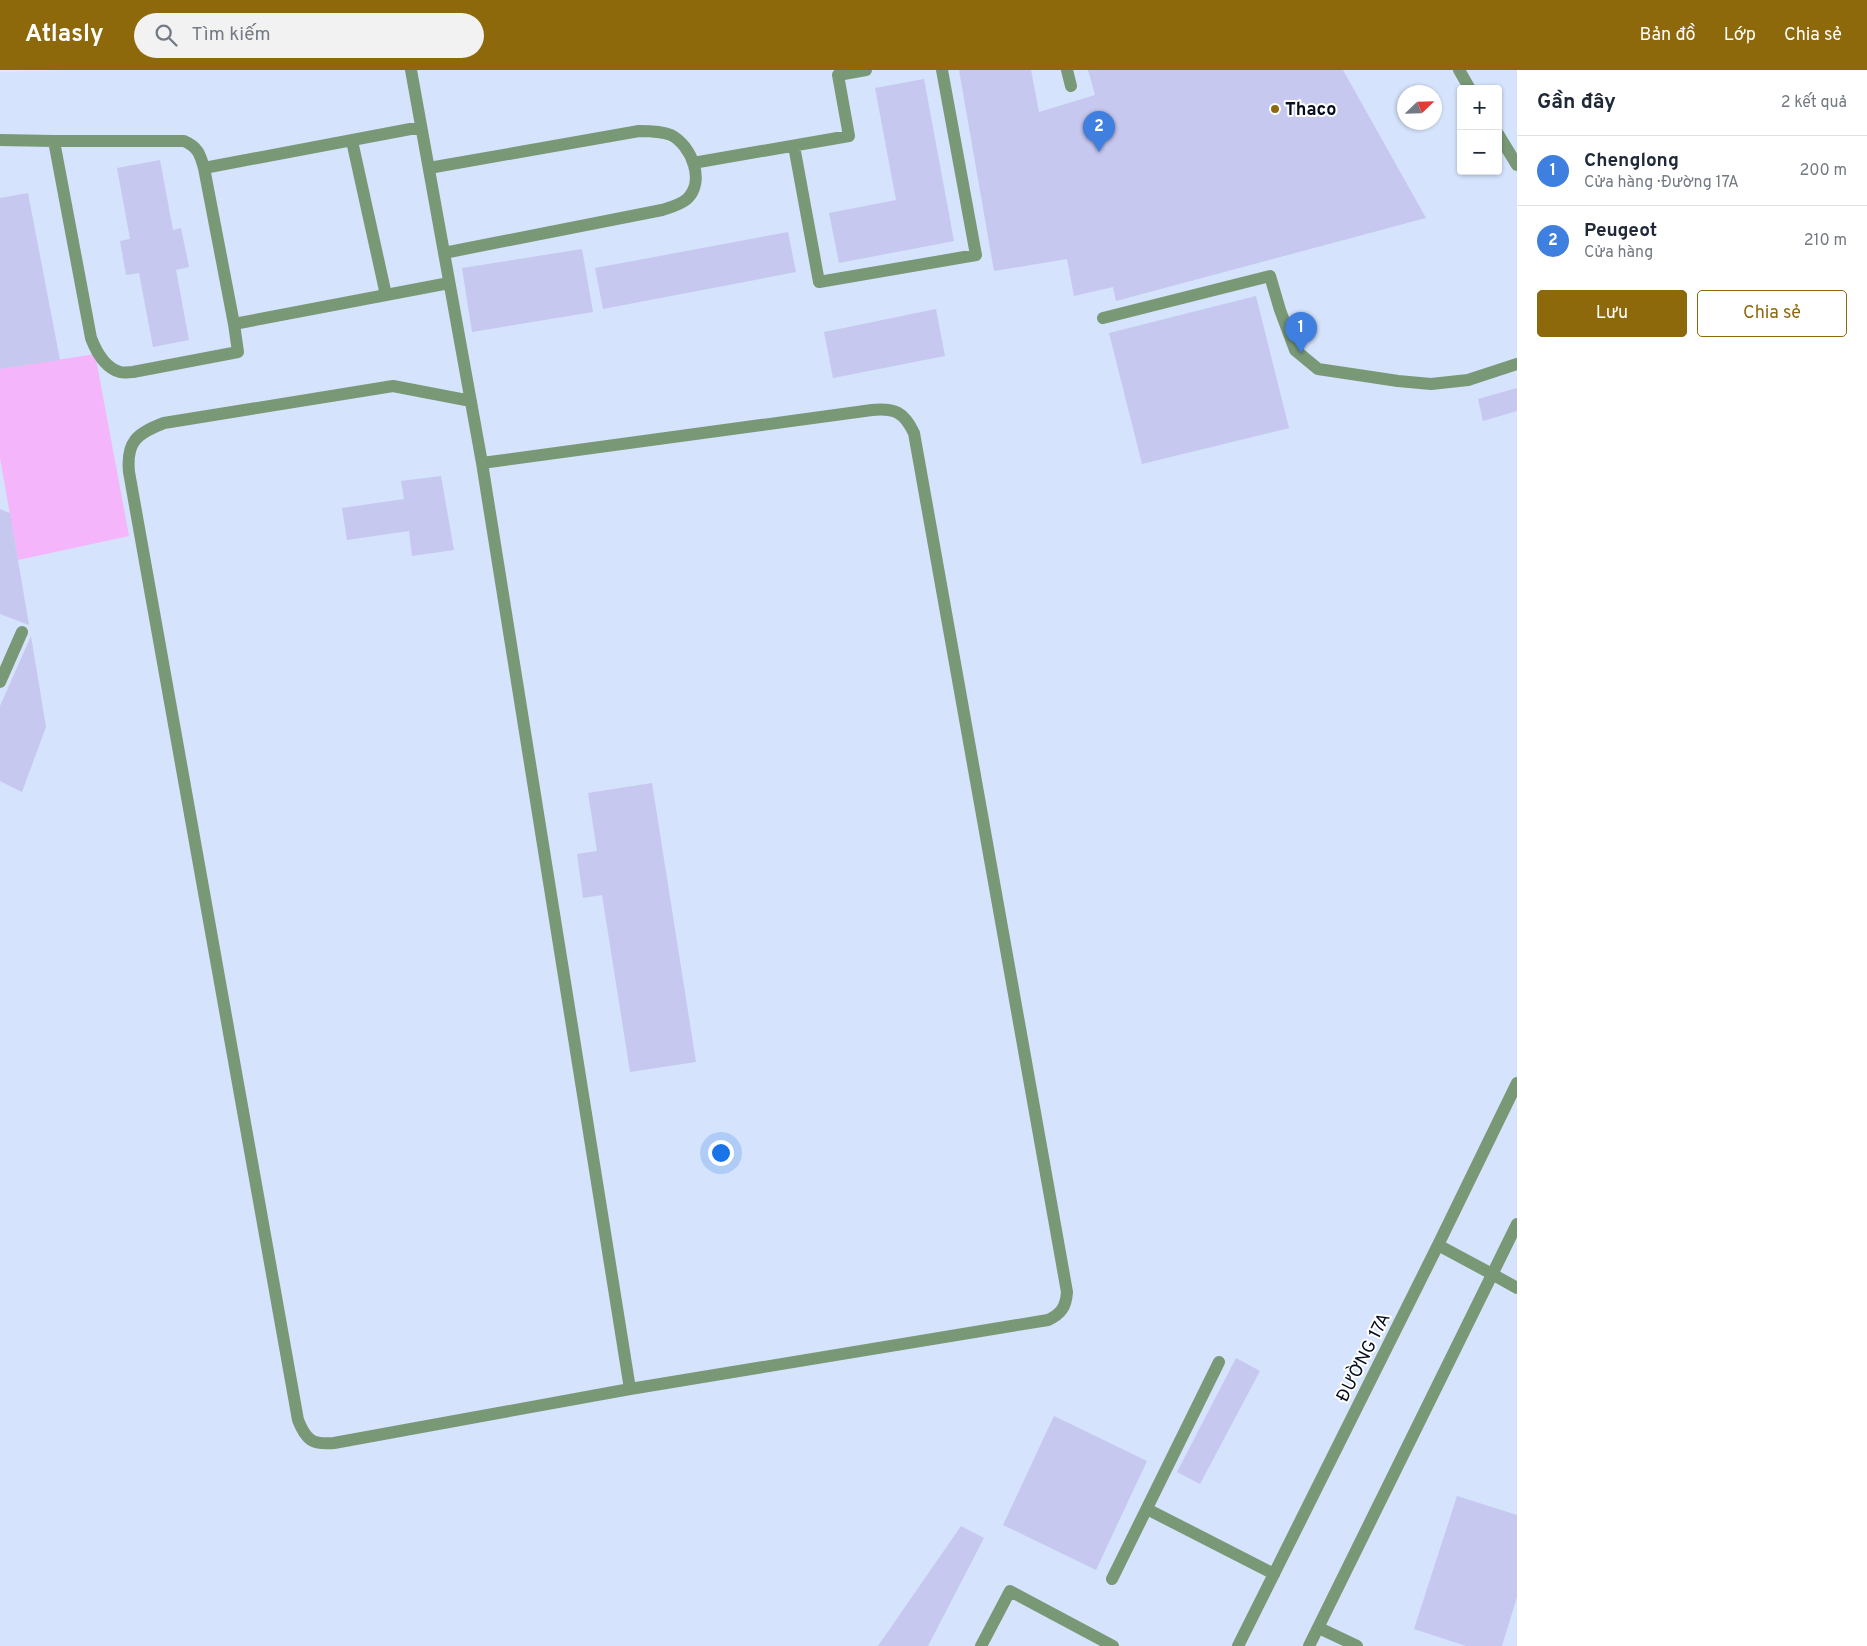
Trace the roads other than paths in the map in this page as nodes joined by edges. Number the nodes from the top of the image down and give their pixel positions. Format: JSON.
{"nodes":[{"id":1,"x":411,"y":70,"type":"edge"},
{"id":2,"x":866,"y":70,"type":"edge"},
{"id":3,"x":942,"y":70,"type":"edge"},
{"id":4,"x":1067,"y":70,"type":"edge"},
{"id":5,"x":1459,"y":70,"type":"edge"},
{"id":6,"x":1468,"y":85,"type":"edge"},
{"id":7,"x":1070,"y":86,"type":"dead end"},
{"id":8,"x":421,"y":127,"type":"junction"},
{"id":9,"x":0,"y":140,"type":"edge"},
{"id":10,"x":54,"y":141,"type":"junction"},
{"id":11,"x":352,"y":141,"type":"junction"},
{"id":12,"x":1502,"y":141,"type":"edge"},
{"id":13,"x":794,"y":146,"type":"junction"},
{"id":14,"x":693,"y":164,"type":"junction"},
{"id":15,"x":1517,"y":165,"type":"edge"},
{"id":16,"x":204,"y":168,"type":"junction"},
{"id":17,"x":429,"y":168,"type":"junction"},
{"id":18,"x":444,"y":253,"type":"junction"},
{"id":19,"x":449,"y":283,"type":"junction"},
{"id":20,"x":386,"y":295,"type":"junction"},
{"id":21,"x":1103,"y":318,"type":"dead end"},
{"id":22,"x":234,"y":324,"type":"junction"},
{"id":23,"x":1517,"y":364,"type":"edge"},
{"id":24,"x":471,"y":401,"type":"junction"},
{"id":25,"x":482,"y":462,"type":"junction"},
{"id":26,"x":22,"y":632,"type":"dead end"},
{"id":27,"x":0,"y":682,"type":"edge"},
{"id":28,"x":1517,"y":1083,"type":"edge"},
{"id":29,"x":1517,"y":1224,"type":"edge"},
{"id":30,"x":1438,"y":1245,"type":"junction"},
{"id":31,"x":1492,"y":1274,"type":"junction"},
{"id":32,"x":1517,"y":1288,"type":"edge"},
{"id":33,"x":1219,"y":1362,"type":"dead end"},
{"id":34,"x":630,"y":1389,"type":"junction"},
{"id":35,"x":1147,"y":1509,"type":"junction"},
{"id":36,"x":1274,"y":1574,"type":"junction"},
{"id":37,"x":1112,"y":1579,"type":"dead end"},
{"id":38,"x":1319,"y":1628,"type":"junction"},
{"id":39,"x":1109,"y":1645,"type":"edge"},
{"id":40,"x":981,"y":1646,"type":"edge"},
{"id":41,"x":1238,"y":1646,"type":"edge"},
{"id":42,"x":1309,"y":1646,"type":"edge"},
{"id":43,"x":1357,"y":1646,"type":"edge"}],
"edges":[{"from":1,"to":8,"type":"street"},
{"from":2,"to":13,"type":"street"},
{"from":3,"to":13,"type":"street"},
{"from":4,"to":7,"type":"street"},
{"from":5,"to":6,"type":"street"},
{"from":8,"to":11,"type":"street"},
{"from":8,"to":17,"type":"street"},
{"from":9,"to":10,"type":"street"},
{"from":10,"to":16,"type":"street"},
{"from":10,"to":22,"type":"street"},
{"from":11,"to":16,"type":"street"},
{"from":11,"to":20,"type":"street"},
{"from":12,"to":15,"type":"street"},
{"from":13,"to":14,"type":"street"},
{"from":14,"to":17,"type":"street"},
{"from":14,"to":18,"type":"street"},
{"from":16,"to":22,"type":"street"},
{"from":17,"to":18,"type":"street"},
{"from":18,"to":19,"type":"street"},
{"from":19,"to":20,"type":"street"},
{"from":19,"to":24,"type":"street"},
{"from":20,"to":22,"type":"street"},
{"from":21,"to":23,"type":"street"},
{"from":24,"to":25,"type":"street"},
{"from":24,"to":34,"type":"street"},
{"from":25,"to":34,"type":"street"},
{"from":25,"to":34,"type":"street"},
{"from":26,"to":27,"type":"street"},
{"from":28,"to":30,"type":"street","name":"ĐƯỜNG 17A"},
{"from":29,"to":31,"type":"street"},
{"from":30,"to":31,"type":"street"},
{"from":30,"to":36,"type":"street","name":"ĐƯỜNG 17A"},
{"from":31,"to":32,"type":"street"},
{"from":31,"to":38,"type":"street"},
{"from":33,"to":35,"type":"street"},
{"from":35,"to":36,"type":"street"},
{"from":35,"to":37,"type":"street"},
{"from":36,"to":41,"type":"street","name":"ĐƯỜNG 17A"},
{"from":38,"to":42,"type":"street"},
{"from":38,"to":43,"type":"street"},
{"from":39,"to":40,"type":"street"}]}
